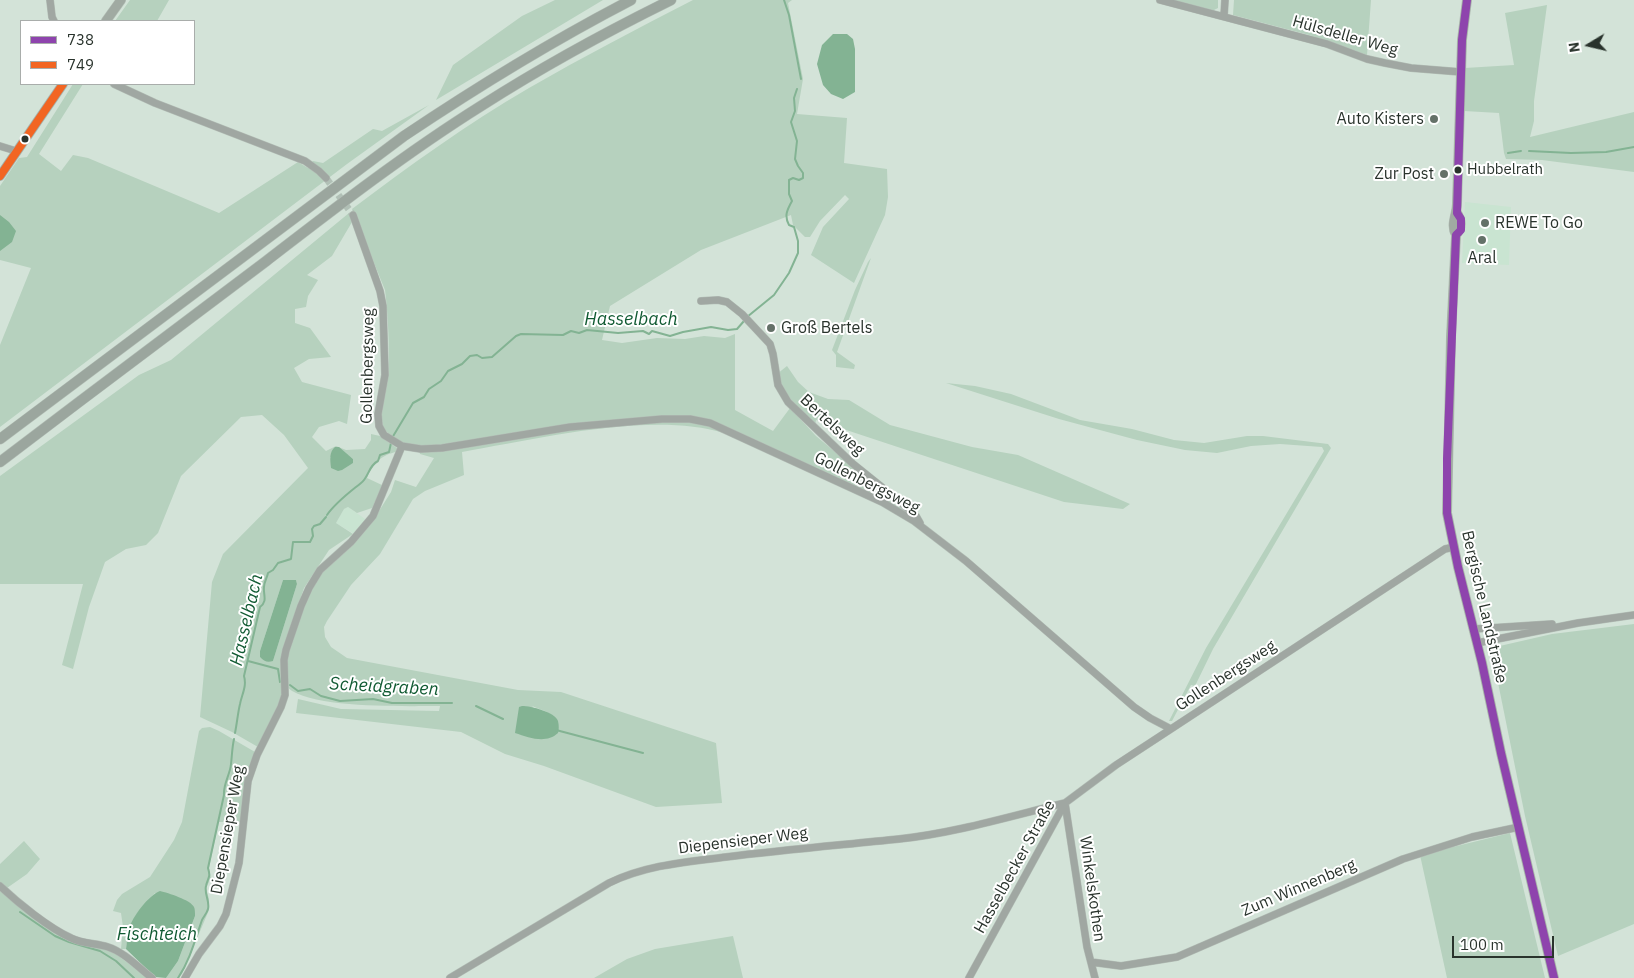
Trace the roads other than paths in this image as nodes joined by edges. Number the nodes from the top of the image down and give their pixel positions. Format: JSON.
{"nodes":[{"id":1,"x":50,"y":0,"type":"edge"},
{"id":2,"x":121,"y":0,"type":"edge"},
{"id":3,"x":631,"y":0,"type":"edge"},
{"id":4,"x":671,"y":0,"type":"edge"},
{"id":5,"x":1160,"y":0,"type":"edge"},
{"id":6,"x":1225,"y":0,"type":"edge"},
{"id":7,"x":1467,"y":0,"type":"edge"},
{"id":8,"x":1224,"y":16,"type":"junction"},
{"id":9,"x":54,"y":20,"type":"edge"},
{"id":10,"x":107,"y":20,"type":"edge"},
{"id":11,"x":1460,"y":72,"type":"junction"},
{"id":12,"x":62,"y":85,"type":"edge"},
{"id":13,"x":116,"y":85,"type":"edge"},
{"id":14,"x":0,"y":146,"type":"edge"},
{"id":15,"x":16,"y":151,"type":"junction"},
{"id":16,"x":0,"y":176,"type":"edge"},
{"id":17,"x":326,"y":178,"type":"tunnel mouth"},
{"id":18,"x":353,"y":215,"type":"tunnel mouth"},
{"id":19,"x":701,"y":301,"type":"dead end"},
{"id":20,"x":0,"y":439,"type":"edge"},
{"id":21,"x":399,"y":444,"type":"junction"},
{"id":22,"x":0,"y":462,"type":"edge"},
{"id":23,"x":923,"y":527,"type":"junction"},
{"id":24,"x":1454,"y":547,"type":"junction"},
{"id":25,"x":1634,"y":615,"type":"edge"},
{"id":26,"x":1578,"y":623,"type":"junction"},
{"id":27,"x":1474,"y":629,"type":"junction"},
{"id":28,"x":1477,"y":643,"type":"junction"},
{"id":29,"x":1171,"y":728,"type":"junction"},
{"id":30,"x":1065,"y":803,"type":"junction"},
{"id":31,"x":1519,"y":828,"type":"junction"},
{"id":32,"x":0,"y":886,"type":"edge"},
{"id":33,"x":1091,"y":962,"type":"junction"},
{"id":34,"x":152,"y":978,"type":"edge"},
{"id":35,"x":185,"y":978,"type":"edge"},
{"id":36,"x":450,"y":978,"type":"edge"},
{"id":37,"x":970,"y":978,"type":"edge"},
{"id":38,"x":1095,"y":978,"type":"edge"},
{"id":39,"x":1554,"y":978,"type":"edge"}],
"edges":[{"from":1,"to":9,"type":"street"},
{"from":2,"to":10,"type":"main road"},
{"from":3,"to":20,"type":"highway"},
{"from":4,"to":22,"type":"highway"},
{"from":5,"to":8,"type":"street","name":"Hülsdeller Weg"},
{"from":6,"to":8,"type":"street"},
{"from":7,"to":11,"type":"main road","name":"Bergische Landstraße"},
{"from":8,"to":11,"type":"street","name":"Hülsdeller Weg"},
{"from":11,"to":24,"type":"main road","name":"Bergische Landstraße"},
{"from":12,"to":15,"type":"main road"},
{"from":13,"to":17,"type":"street"},
{"from":14,"to":15,"type":"street"},
{"from":15,"to":16,"type":"main road"},
{"from":18,"to":21,"type":"street","name":"Gollenbergsweg"},
{"from":19,"to":23,"type":"street","name":"Bertelsweg"},
{"from":21,"to":23,"type":"street","name":"Gollenbergsweg"},
{"from":21,"to":35,"type":"street","name":"Diepensieper Weg"},
{"from":23,"to":29,"type":"street","name":"Gollenbergsweg"},
{"from":24,"to":27,"type":"main road","name":"Bergische Landstraße"},
{"from":24,"to":29,"type":"street","name":"Gollenbergsweg"},
{"from":25,"to":26,"type":"street"},
{"from":26,"to":27,"type":"street"},
{"from":26,"to":28,"type":"street"},
{"from":27,"to":28,"type":"main road","name":"Bergische Landstraße"},
{"from":28,"to":31,"type":"main road","name":"Bergische Landstraße"},
{"from":29,"to":30,"type":"street","name":"Hasselbecker Straße"},
{"from":30,"to":33,"type":"street","name":"Winkelskothen"},
{"from":30,"to":36,"type":"street","name":"Diepensieper Weg"},
{"from":30,"to":37,"type":"street","name":"Hasselbecker Straße"},
{"from":31,"to":33,"type":"street","name":"Zum Winnenberg"},
{"from":31,"to":39,"type":"main road","name":"Bergische Landstraße"},
{"from":32,"to":34,"type":"street"},
{"from":33,"to":38,"type":"street","name":"Winkelskothen"}]}
